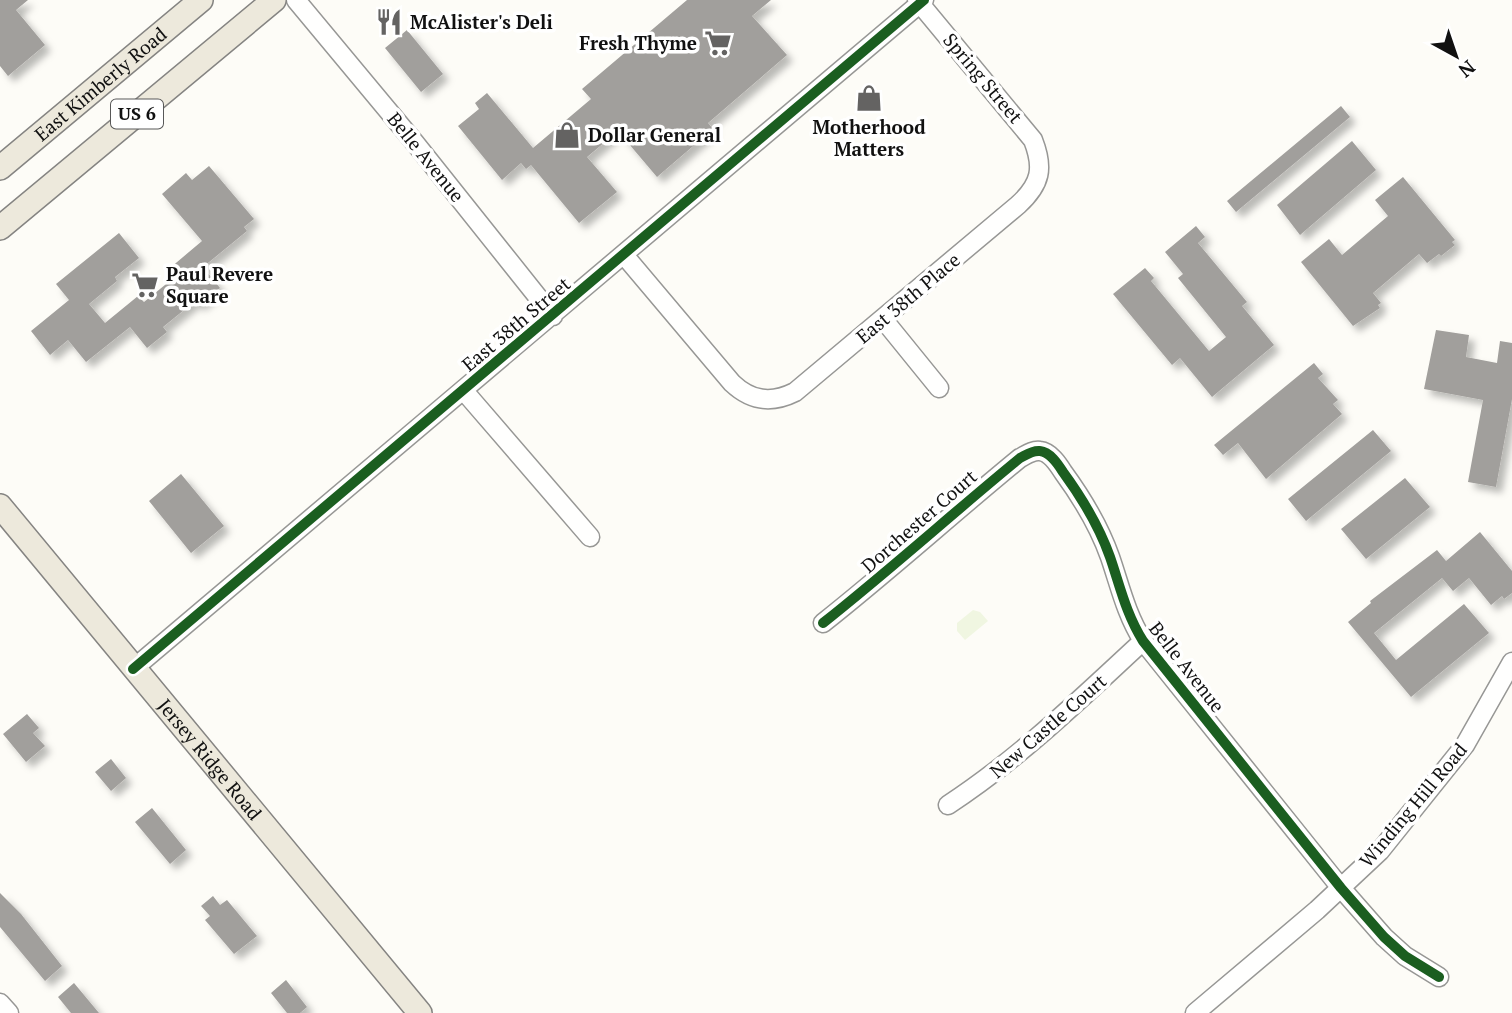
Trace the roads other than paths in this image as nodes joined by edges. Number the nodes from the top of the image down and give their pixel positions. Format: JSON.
{"nodes":[{"id":1,"x":201,"y":0,"type":"edge"},
{"id":2,"x":274,"y":0,"type":"edge"},
{"id":3,"x":296,"y":0,"type":"edge"},
{"id":4,"x":921,"y":1,"type":"edge"},
{"id":5,"x":1040,"y":161,"type":"joint"},
{"id":6,"x":0,"y":168,"type":"edge"},
{"id":7,"x":0,"y":228,"type":"edge"},
{"id":8,"x":624,"y":255,"type":"junction"},
{"id":9,"x":553,"y":316,"type":"junction"},
{"id":10,"x":883,"y":319,"type":"junction"},
{"id":11,"x":939,"y":388,"type":"dead end"},
{"id":12,"x":464,"y":391,"type":"junction"},
{"id":13,"x":1040,"y":451,"type":"joint"},
{"id":14,"x":0,"y":506,"type":"edge"},
{"id":15,"x":590,"y":537,"type":"dead end"},
{"id":16,"x":823,"y":623,"type":"dead end"},
{"id":17,"x":1143,"y":641,"type":"junction"},
{"id":18,"x":1512,"y":662,"type":"edge"},
{"id":19,"x":134,"y":669,"type":"junction"},
{"id":20,"x":948,"y":805,"type":"dead end"},
{"id":21,"x":1341,"y":888,"type":"junction"},
{"id":22,"x":1439,"y":977,"type":"dead end"},
{"id":23,"x":0,"y":1003,"type":"edge"},
{"id":24,"x":9,"y":1013,"type":"edge"},
{"id":25,"x":420,"y":1013,"type":"edge"},
{"id":26,"x":1195,"y":1013,"type":"edge"}],
"edges":[{"from":1,"to":6,"type":"main road","name":"East Kimberly Road","number":"US 6"},
{"from":2,"to":7,"type":"main road","number":"US 6"},
{"from":3,"to":9,"type":"street","name":"Belle Avenue"},
{"from":4,"to":5,"type":"street","name":"Spring Street"},
{"from":4,"to":8,"type":"street","name":"East 38th Street"},
{"from":5,"to":10,"type":"street","name":"East 38th Place"},
{"from":8,"to":9,"type":"street","name":"East 38th Street"},
{"from":8,"to":10,"type":"street","name":"East 38th Place"},
{"from":9,"to":12,"type":"street","name":"East 38th Street"},
{"from":10,"to":11,"type":"street"},
{"from":12,"to":15,"type":"street"},
{"from":12,"to":19,"type":"street","name":"East 38th Street"},
{"from":13,"to":16,"type":"street","name":"Dorchester Court"},
{"from":13,"to":17,"type":"street","name":"Belle Avenue"},
{"from":14,"to":19,"type":"main road","name":"Jersey Ridge Road"},
{"from":17,"to":20,"type":"street","name":"New Castle Court"},
{"from":17,"to":21,"type":"street","name":"Belle Avenue"},
{"from":18,"to":21,"type":"street","name":"Winding Hill Road"},
{"from":19,"to":25,"type":"main road","name":"Jersey Ridge Road"},
{"from":21,"to":22,"type":"street","name":"Belle Avenue"},
{"from":21,"to":26,"type":"street","name":"Winding Hill Road"},
{"from":23,"to":24,"type":"street"}]}
